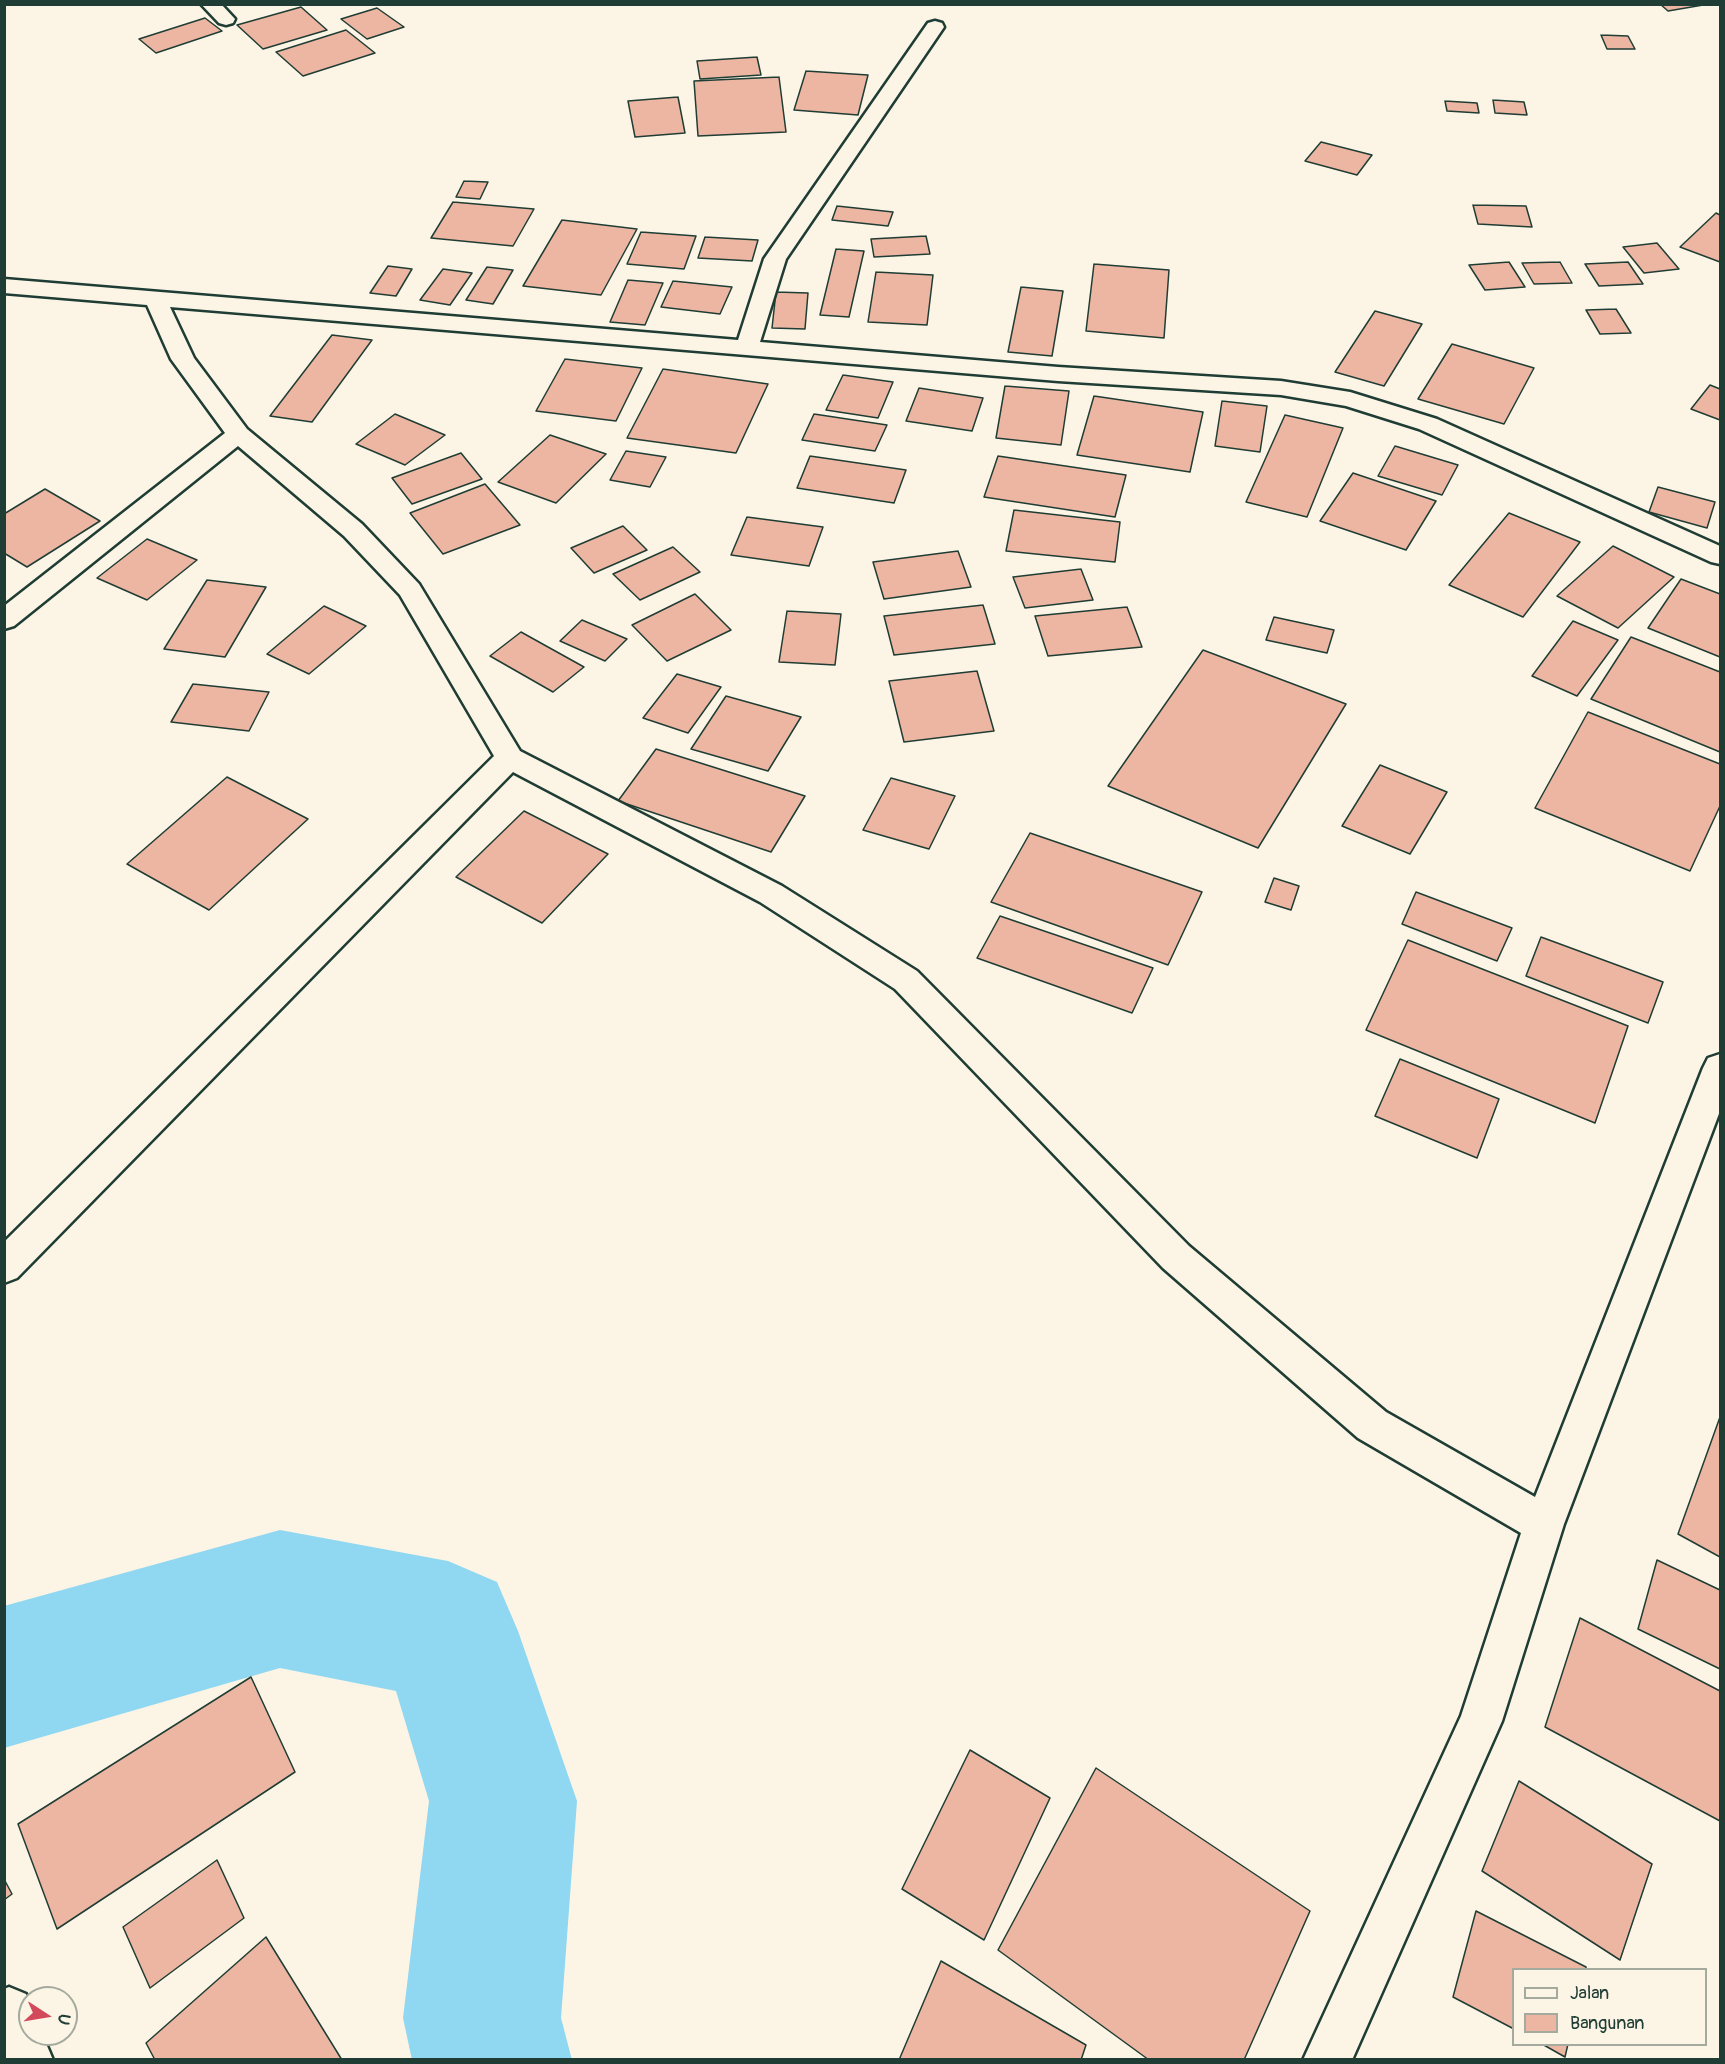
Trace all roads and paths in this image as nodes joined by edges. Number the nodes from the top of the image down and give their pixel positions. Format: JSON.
{"nodes":[{"id":1,"x":210,"y":4,"type":"edge"},
{"id":2,"x":226,"y":20,"type":"dead end"},
{"id":3,"x":935,"y":27,"type":"dead end"},
{"id":4,"x":4,"y":286,"type":"edge"},
{"id":5,"x":155,"y":298,"type":"junction"},
{"id":6,"x":747,"y":347,"type":"junction"},
{"id":7,"x":238,"y":434,"type":"junction"},
{"id":8,"x":1720,"y":556,"type":"edge"},
{"id":9,"x":4,"y":620,"type":"edge"},
{"id":10,"x":510,"y":758,"type":"junction"},
{"id":11,"x":1720,"y":1068,"type":"edge"},
{"id":12,"x":4,"y":1267,"type":"edge"},
{"id":13,"x":1544,"y":1524,"type":"junction"},
{"id":14,"x":9,"y":2011,"type":"dead end"},
{"id":15,"x":29,"y":2060,"type":"edge"},
{"id":16,"x":1327,"y":2060,"type":"edge"}],
"edges":[{"from":1,"to":2,"type":"street"},
{"from":3,"to":6,"type":"street"},
{"from":4,"to":5,"type":"street"},
{"from":5,"to":6,"type":"street"},
{"from":5,"to":7,"type":"street"},
{"from":6,"to":8,"type":"street"},
{"from":7,"to":9,"type":"street"},
{"from":7,"to":10,"type":"street"},
{"from":10,"to":12,"type":"street"},
{"from":10,"to":13,"type":"street"},
{"from":11,"to":13,"type":"street"},
{"from":13,"to":16,"type":"street"},
{"from":14,"to":15,"type":"street"}]}
